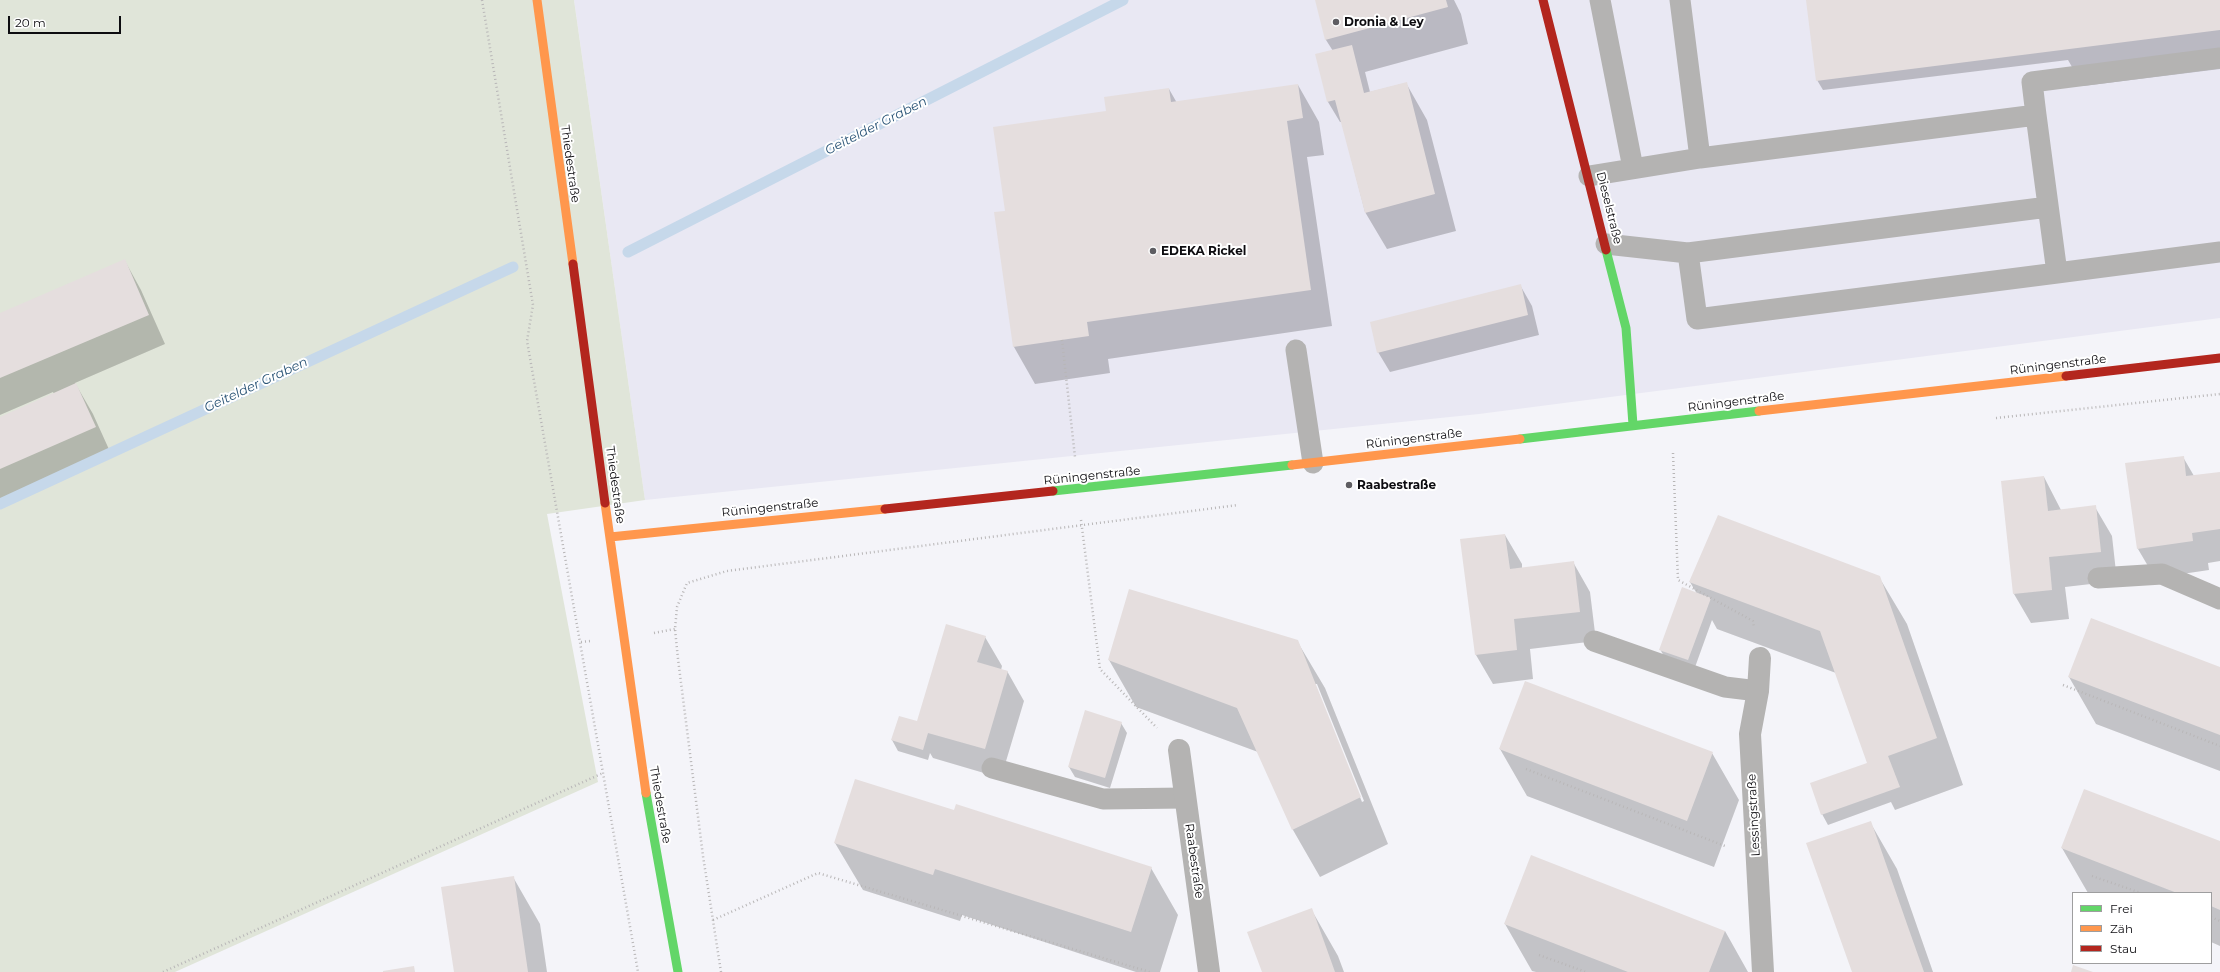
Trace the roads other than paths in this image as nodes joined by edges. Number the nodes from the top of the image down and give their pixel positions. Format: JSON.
{"nodes":[{"id":1,"x":537,"y":0,"type":"edge"},
{"id":2,"x":1543,"y":0,"type":"edge"},
{"id":3,"x":1600,"y":0,"type":"edge"},
{"id":4,"x":1680,"y":0,"type":"edge"},
{"id":5,"x":2220,"y":58,"type":"edge"},
{"id":6,"x":2036,"y":115,"type":"junction"},
{"id":7,"x":1700,"y":158,"type":"junction"},
{"id":8,"x":1633,"y":168,"type":"junction"},
{"id":9,"x":1589,"y":176,"type":"junction"},
{"id":10,"x":2048,"y":208,"type":"junction"},
{"id":11,"x":1606,"y":244,"type":"junction"},
{"id":12,"x":2220,"y":252,"type":"edge"},
{"id":13,"x":1688,"y":254,"type":"junction"},
{"id":14,"x":2057,"y":273,"type":"junction"},
{"id":15,"x":1296,"y":350,"type":"dead end"},
{"id":16,"x":2220,"y":358,"type":"edge"},
{"id":17,"x":1633,"y":425,"type":"junction"},
{"id":18,"x":1313,"y":463,"type":"junction"},
{"id":19,"x":610,"y":537,"type":"junction"},
{"id":20,"x":2098,"y":578,"type":"dead end"},
{"id":21,"x":2220,"y":599,"type":"edge"},
{"id":22,"x":1594,"y":641,"type":"dead end"},
{"id":23,"x":1760,"y":658,"type":"road end"},
{"id":24,"x":1758,"y":690,"type":"junction"},
{"id":25,"x":1179,"y":750,"type":"road end"},
{"id":26,"x":992,"y":768,"type":"dead end"},
{"id":27,"x":1185,"y":798,"type":"junction"},
{"id":28,"x":678,"y":972,"type":"edge"},
{"id":29,"x":1209,"y":972,"type":"edge"},
{"id":30,"x":1763,"y":972,"type":"edge"}],
"edges":[{"from":1,"to":19,"type":"street","name":"Thiedestraße"},
{"from":2,"to":9,"type":"street","name":"Dieselstraße"},
{"from":3,"to":8,"type":"lane"},
{"from":4,"to":7,"type":"lane"},
{"from":5,"to":6,"type":"lane"},
{"from":6,"to":7,"type":"lane"},
{"from":6,"to":10,"type":"lane"},
{"from":7,"to":8,"type":"lane"},
{"from":8,"to":9,"type":"lane"},
{"from":9,"to":11,"type":"street","name":"Dieselstraße"},
{"from":10,"to":13,"type":"lane"},
{"from":10,"to":14,"type":"lane"},
{"from":11,"to":13,"type":"lane"},
{"from":11,"to":17,"type":"street","name":"Dieselstraße"},
{"from":12,"to":14,"type":"lane"},
{"from":13,"to":14,"type":"lane"},
{"from":15,"to":18,"type":"lane"},
{"from":16,"to":17,"type":"street","name":"Rüningenstraße"},
{"from":17,"to":18,"type":"street","name":"Rüningenstraße"},
{"from":18,"to":19,"type":"street","name":"Rüningenstraße"},
{"from":19,"to":28,"type":"street","name":"Thiedestraße"},
{"from":20,"to":21,"type":"lane"},
{"from":22,"to":24,"type":"lane"},
{"from":23,"to":24,"type":"street","name":"Lessingstraße"},
{"from":24,"to":30,"type":"street","name":"Lessingstraße"},
{"from":25,"to":27,"type":"street","name":"Raabestraße"},
{"from":26,"to":27,"type":"lane"},
{"from":27,"to":29,"type":"street","name":"Raabestraße"}]}
